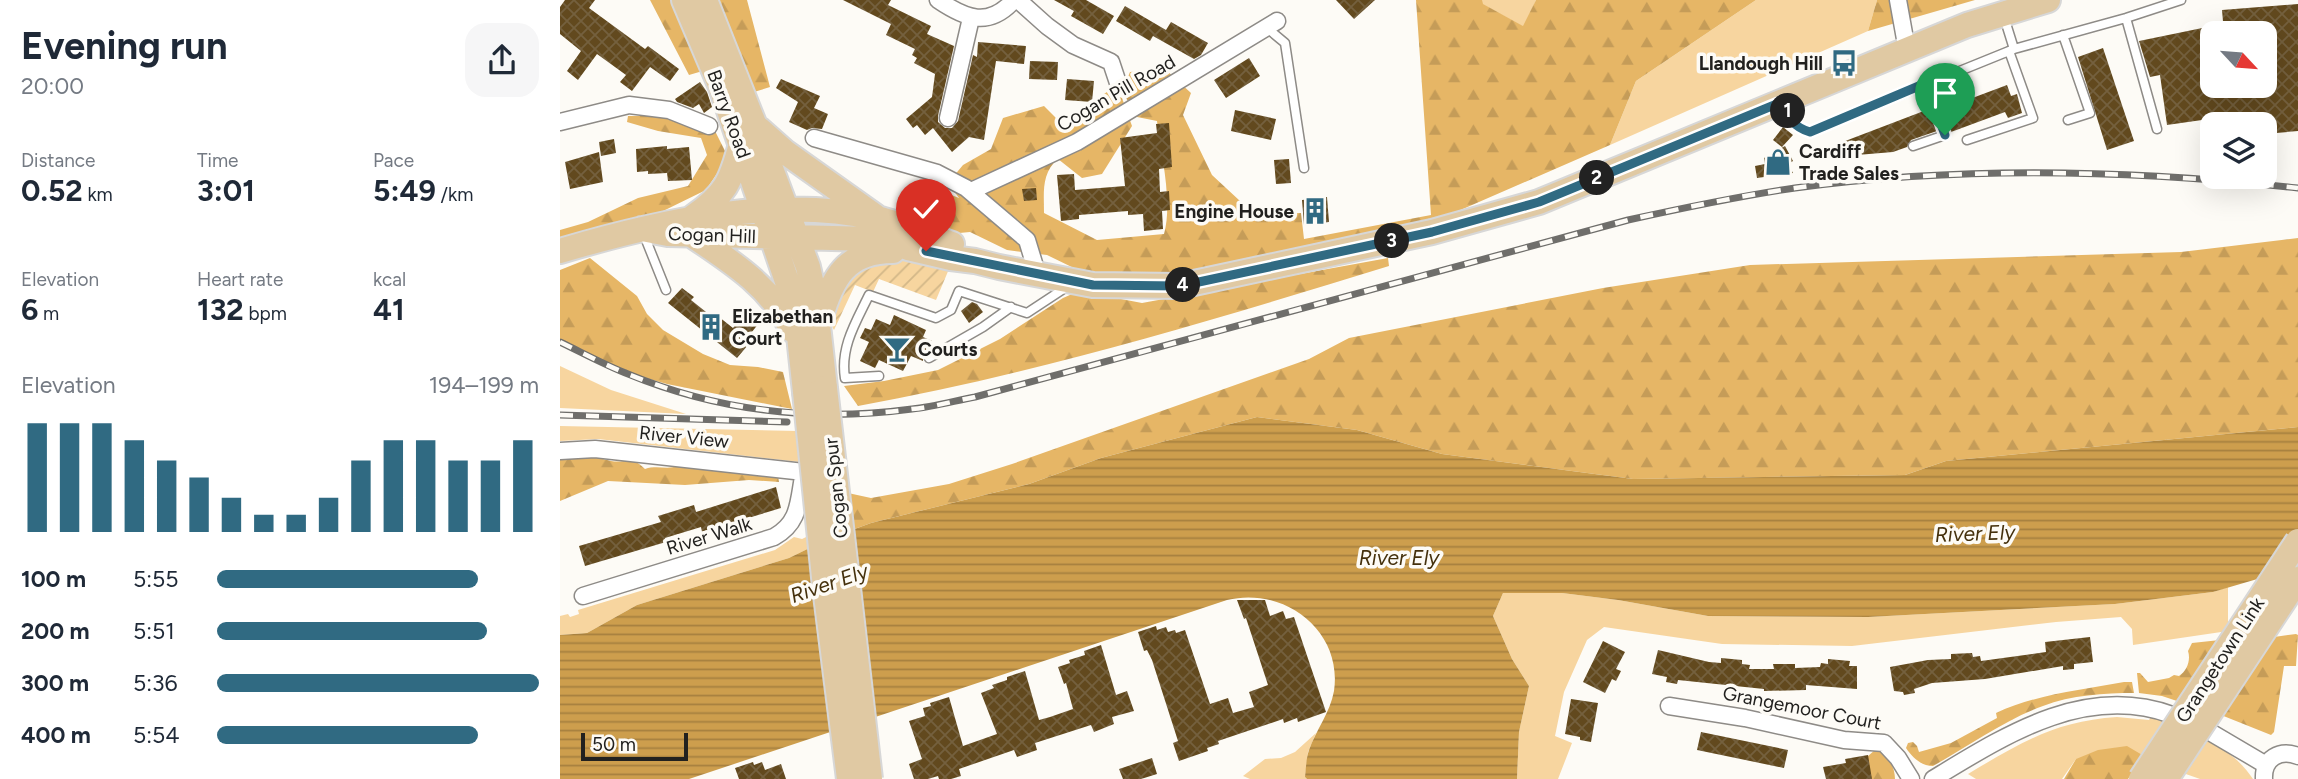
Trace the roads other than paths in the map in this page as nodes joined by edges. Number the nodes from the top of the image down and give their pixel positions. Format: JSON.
{"nodes":[{"id":1,"x":684,"y":0,"type":"edge"},
{"id":2,"x":705,"y":0,"type":"edge"},
{"id":3,"x":938,"y":0,"type":"edge"},
{"id":4,"x":1016,"y":0,"type":"edge"},
{"id":5,"x":1898,"y":0,"type":"edge"},
{"id":6,"x":2048,"y":0,"type":"edge"},
{"id":7,"x":2180,"y":0,"type":"edge"},
{"id":8,"x":2003,"y":14,"type":"junction"},
{"id":9,"x":971,"y":18,"type":"junction"},
{"id":10,"x":2126,"y":18,"type":"junction"},
{"id":11,"x":1272,"y":24,"type":"joint"},
{"id":12,"x":2063,"y":35,"type":"junction"},
{"id":13,"x":1907,"y":50,"type":"junction"},
{"id":14,"x":2012,"y":50,"type":"junction"},
{"id":15,"x":1118,"y":83,"type":"dead end"},
{"id":16,"x":1926,"y":83,"type":"junction"},
{"id":17,"x":1784,"y":101,"type":"junction"},
{"id":18,"x":948,"y":118,"type":"dead end"},
{"id":19,"x":2068,"y":120,"type":"dead end"},
{"id":20,"x":560,"y":122,"type":"edge"},
{"id":21,"x":709,"y":126,"type":"dead end"},
{"id":22,"x":2157,"y":129,"type":"dead end"},
{"id":23,"x":748,"y":135,"type":"junction"},
{"id":24,"x":814,"y":138,"type":"dead end"},
{"id":25,"x":1967,"y":140,"type":"dead end"},
{"id":26,"x":1913,"y":146,"type":"dead end"},
{"id":27,"x":1304,"y":168,"type":"dead end"},
{"id":28,"x":971,"y":191,"type":"junction"},
{"id":29,"x":878,"y":219,"type":"junction"},
{"id":30,"x":780,"y":225,"type":"junction"},
{"id":31,"x":691,"y":226,"type":"junction"},
{"id":32,"x":642,"y":229,"type":"junction"},
{"id":33,"x":908,"y":248,"type":"junction"},
{"id":34,"x":560,"y":251,"type":"edge"},
{"id":35,"x":975,"y":261,"type":"junction"},
{"id":36,"x":1037,"y":273,"type":"junction"},
{"id":37,"x":1077,"y":281,"type":"junction"},
{"id":38,"x":666,"y":290,"type":"dead end"},
{"id":39,"x":1011,"y":307,"type":"junction"},
{"id":40,"x":818,"y":323,"type":"junction"},
{"id":41,"x":799,"y":346,"type":"junction"},
{"id":42,"x":929,"y":358,"type":"dead end"},
{"id":43,"x":879,"y":376,"type":"dead end"},
{"id":44,"x":815,"y":390,"type":"junction"},
{"id":45,"x":560,"y":451,"type":"edge"},
{"id":46,"x":804,"y":472,"type":"joint"},
{"id":47,"x":2298,"y":541,"type":"edge"},
{"id":48,"x":2298,"y":579,"type":"edge"},
{"id":49,"x":583,"y":596,"type":"dead end"},
{"id":50,"x":1669,"y":706,"type":"dead end"},
{"id":51,"x":2172,"y":715,"type":"dead end"},
{"id":52,"x":2210,"y":732,"type":"dead end"},
{"id":53,"x":2298,"y":756,"type":"edge"},
{"id":54,"x":2265,"y":772,"type":"edge"},
{"id":55,"x":849,"y":779,"type":"edge"},
{"id":56,"x":870,"y":779,"type":"edge"},
{"id":57,"x":1911,"y":779,"type":"edge"},
{"id":58,"x":1933,"y":779,"type":"edge"},
{"id":59,"x":2141,"y":779,"type":"edge"},
{"id":60,"x":2166,"y":779,"type":"edge"}],
"edges":[{"from":1,"to":23,"type":"main road","name":"Barry Road"},
{"from":2,"to":23,"type":"main road","name":"Barry Road"},
{"from":3,"to":9,"type":"street"},
{"from":4,"to":9,"type":"street"},
{"from":4,"to":15,"type":"street"},
{"from":5,"to":13,"type":"street"},
{"from":6,"to":8,"type":"main road"},
{"from":7,"to":10,"type":"lane"},
{"from":8,"to":13,"type":"main road"},
{"from":8,"to":14,"type":"lane"},
{"from":9,"to":18,"type":"street"},
{"from":10,"to":12,"type":"lane"},
{"from":10,"to":22,"type":"lane"},
{"from":11,"to":27,"type":"lane"},
{"from":11,"to":28,"type":"street","name":"Cogan Pill Road"},
{"from":12,"to":14,"type":"lane"},
{"from":12,"to":19,"type":"lane"},
{"from":13,"to":17,"type":"main road"},
{"from":14,"to":16,"type":"lane"},
{"from":14,"to":25,"type":"lane"},
{"from":16,"to":17,"type":"lane"},
{"from":16,"to":26,"type":"lane"},
{"from":17,"to":37,"type":"main road"},
{"from":20,"to":21,"type":"street"},
{"from":23,"to":29,"type":"main road"},
{"from":23,"to":30,"type":"main road","name":"Barry Road"},
{"from":23,"to":31,"type":"main road"},
{"from":24,"to":28,"type":"street"},
{"from":28,"to":36,"type":"street"},
{"from":29,"to":30,"type":"main road"},
{"from":29,"to":35,"type":"main road"},
{"from":30,"to":31,"type":"main road","name":"Cogan Hill"},
{"from":30,"to":33,"type":"main road"},
{"from":30,"to":40,"type":"main road","name":"Cogan Spur"},
{"from":30,"to":41,"type":"main road","name":"Cogan Spur"},
{"from":31,"to":32,"type":"main road","name":"Cogan Hill"},
{"from":31,"to":41,"type":"main road"},
{"from":32,"to":34,"type":"main road","name":"Cogan Hill"},
{"from":32,"to":38,"type":"lane"},
{"from":33,"to":35,"type":"main road"},
{"from":33,"to":40,"type":"main road"},
{"from":35,"to":36,"type":"main road"},
{"from":36,"to":37,"type":"main road"},
{"from":37,"to":39,"type":"lane"},
{"from":39,"to":42,"type":"lane"},
{"from":39,"to":43,"type":"lane"},
{"from":40,"to":44,"type":"main road","name":"Cogan Spur"},
{"from":41,"to":44,"type":"main road","name":"Cogan Spur"},
{"from":44,"to":55,"type":"main road","name":"Cogan Spur","bridge":true},
{"from":44,"to":56,"type":"main road","name":"Cogan Spur","bridge":true},
{"from":45,"to":46,"type":"street","name":"River View"},
{"from":46,"to":49,"type":"street","name":"River Walk"},
{"from":47,"to":59,"type":"main road","name":"Grangetown Link","bridge":true},
{"from":48,"to":60,"type":"main road","name":"Grangetown Link","bridge":true},
{"from":50,"to":57,"type":"street","name":"Grangemoor Court"},
{"from":51,"to":58,"type":"street"},
{"from":52,"to":54,"type":"street"},
{"from":53,"to":54,"type":"street"}]}
